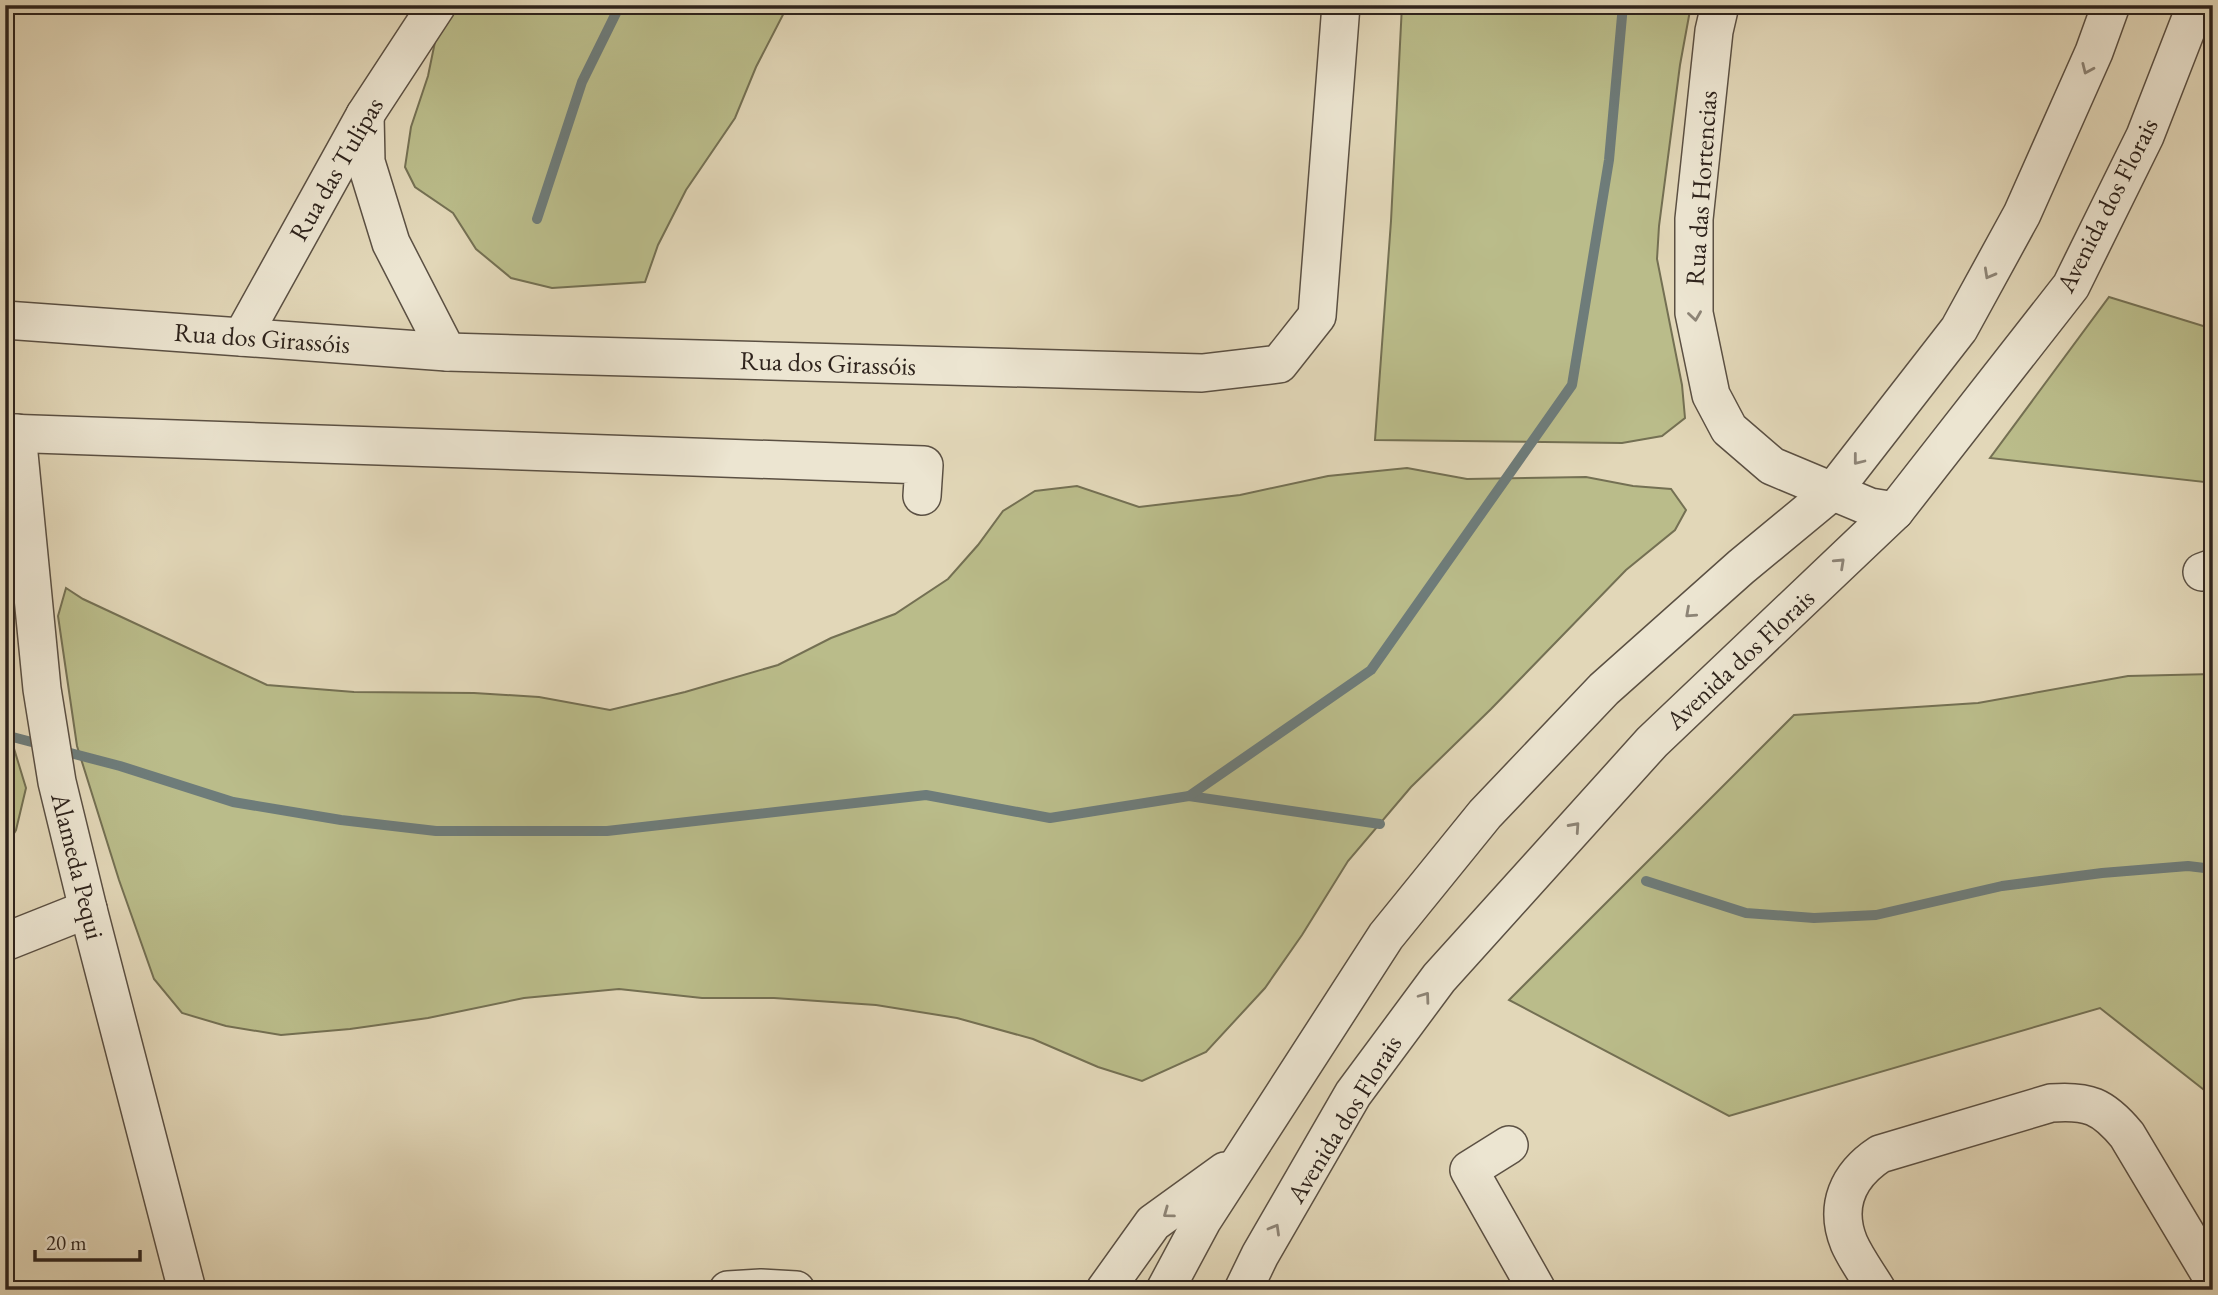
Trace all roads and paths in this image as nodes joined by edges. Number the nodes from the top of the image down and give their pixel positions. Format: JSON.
{"nodes":[{"id":1,"x":437,"y":5,"type":"edge"},
{"id":2,"x":1341,"y":5,"type":"edge"},
{"id":3,"x":1720,"y":5,"type":"edge"},
{"id":4,"x":2110,"y":5,"type":"edge"},
{"id":5,"x":2196,"y":5,"type":"edge"},
{"id":6,"x":365,"y":115,"type":"junction"},
{"id":7,"x":5,"y":320,"type":"edge"},
{"id":8,"x":242,"y":337,"type":"junction"},
{"id":9,"x":447,"y":352,"type":"junction"},
{"id":10,"x":11,"y":433,"type":"edge"},
{"id":11,"x":1833,"y":491,"type":"junction"},
{"id":12,"x":922,"y":496,"type":"dead end"},
{"id":13,"x":1895,"y":511,"type":"junction"},
{"id":14,"x":88,"y":908,"type":"junction"},
{"id":15,"x":5,"y":942,"type":"edge"},
{"id":16,"x":1509,"y":1145,"type":"dead end"},
{"id":17,"x":1242,"y":1158,"type":"junction"},
{"id":18,"x":2213,"y":1279,"type":"edge"},
{"id":19,"x":187,"y":1290,"type":"edge"},
{"id":20,"x":728,"y":1290,"type":"edge"},
{"id":21,"x":796,"y":1290,"type":"edge"},
{"id":22,"x":1105,"y":1290,"type":"edge"},
{"id":23,"x":1165,"y":1290,"type":"edge"},
{"id":24,"x":1243,"y":1290,"type":"edge"},
{"id":25,"x":1537,"y":1290,"type":"edge"},
{"id":26,"x":1877,"y":1290,"type":"edge"}],
"edges":[{"from":1,"to":6,"type":"street","name":"Rua das Tulipas"},
{"from":2,"to":9,"type":"street","name":"Rua dos Girassóis"},
{"from":3,"to":11,"type":"street","name":"Rua das Hortencias","one_way":true},
{"from":4,"to":11,"type":"street","one_way":true},
{"from":5,"to":13,"type":"street","name":"Avenida dos Florais"},
{"from":6,"to":8,"type":"street","name":"Rua das Tulipas"},
{"from":6,"to":9,"type":"street"},
{"from":7,"to":8,"type":"street","name":"Rua dos Girassóis"},
{"from":8,"to":9,"type":"street","name":"Rua dos Girassóis"},
{"from":10,"to":12,"type":"street"},
{"from":10,"to":14,"type":"street","name":"Alameda Pequi"},
{"from":11,"to":13,"type":"street","name":"Rua das Hortencias"},
{"from":11,"to":17,"type":"street","one_way":true},
{"from":24,"to":13,"type":"street","name":"Avenida dos Florais","one_way":true},
{"from":14,"to":15,"type":"street"},
{"from":14,"to":19,"type":"street","name":"Alameda Pequi"},
{"from":16,"to":25,"type":"street"},
{"from":17,"to":22,"type":"street","one_way":true},
{"from":17,"to":23,"type":"street"},
{"from":18,"to":26,"type":"street"},
{"from":20,"to":21,"type":"street"}]}
